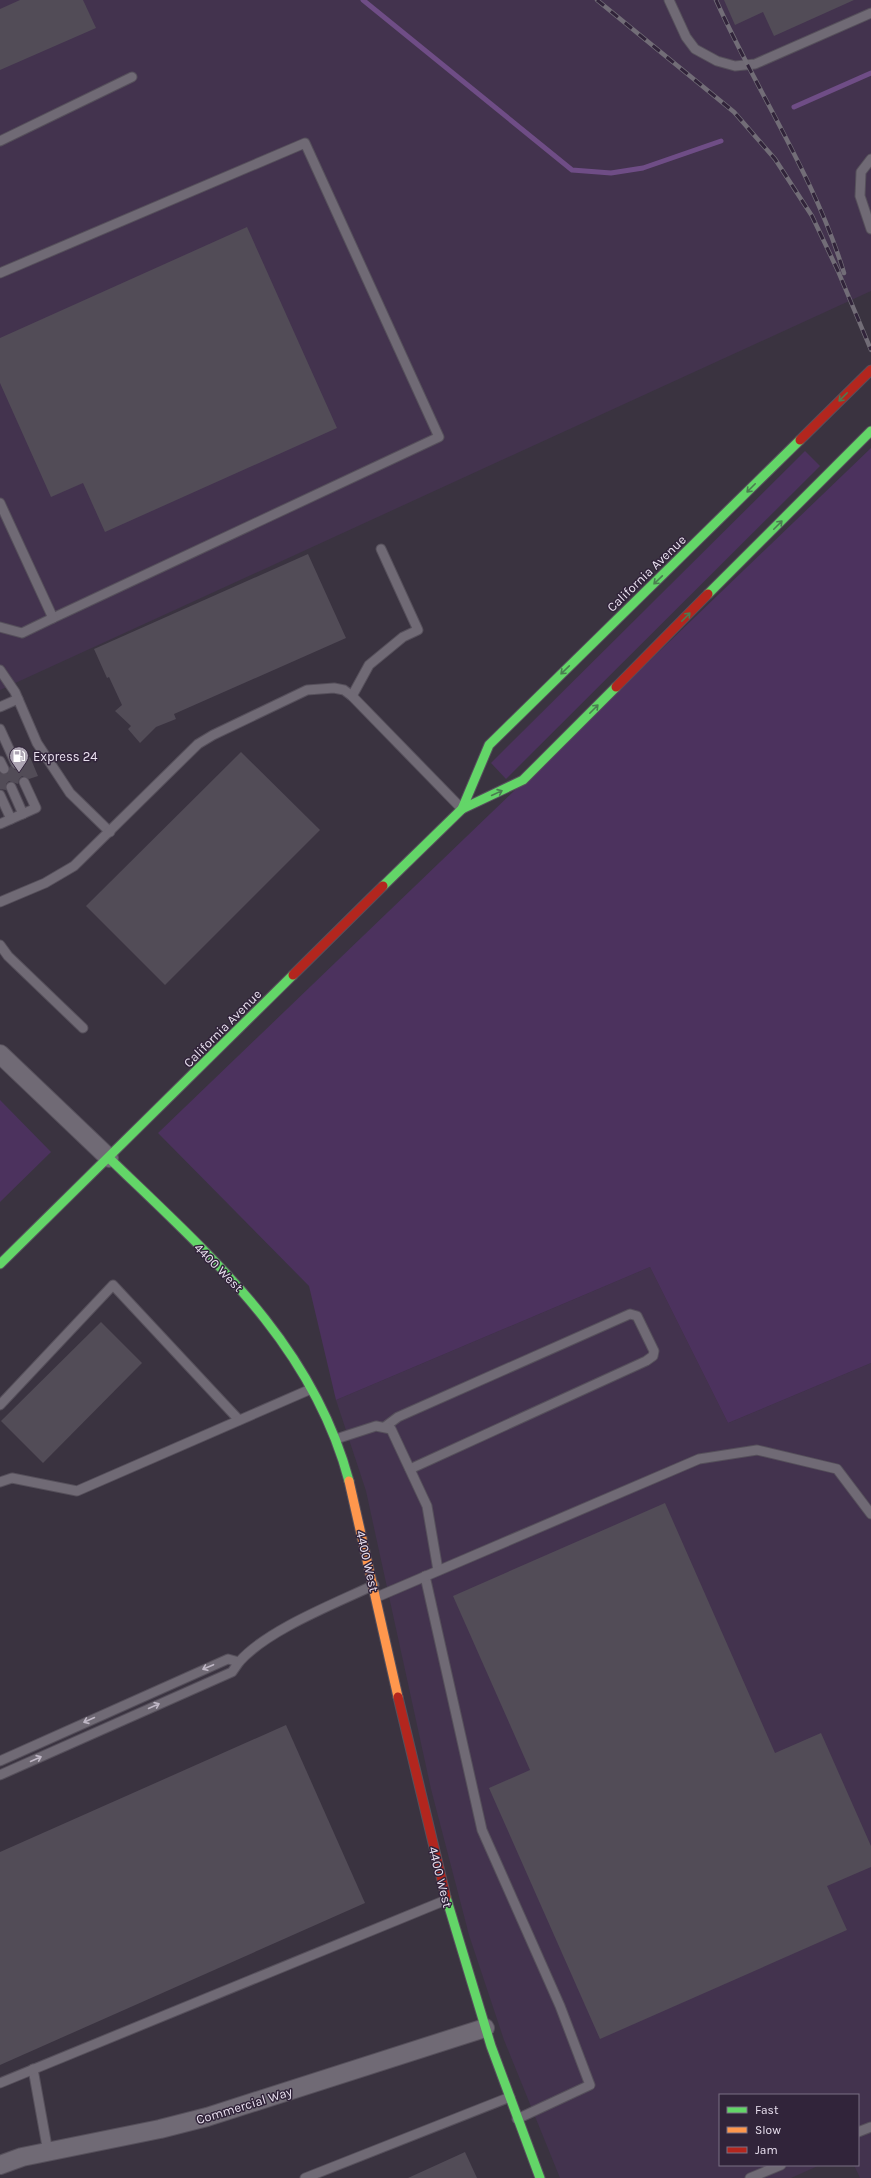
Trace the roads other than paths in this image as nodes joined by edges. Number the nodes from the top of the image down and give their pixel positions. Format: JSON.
{"nodes":[{"id":1,"x":669,"y":0,"type":"edge"},
{"id":2,"x":871,"y":12,"type":"edge"},
{"id":3,"x":132,"y":77,"type":"dead end"},
{"id":4,"x":0,"y":141,"type":"edge"},
{"id":5,"x":871,"y":159,"type":"edge"},
{"id":6,"x":871,"y":229,"type":"edge"},
{"id":7,"x":0,"y":273,"type":"edge"},
{"id":8,"x":871,"y":370,"type":"edge"},
{"id":9,"x":871,"y":431,"type":"edge"},
{"id":10,"x":0,"y":503,"type":"edge"},
{"id":11,"x":381,"y":549,"type":"dead end"},
{"id":12,"x":53,"y":618,"type":"junction"},
{"id":13,"x":0,"y":627,"type":"edge"},
{"id":14,"x":0,"y":670,"type":"edge"},
{"id":15,"x":352,"y":696,"type":"junction"},
{"id":16,"x":18,"y":699,"type":"junction"},
{"id":17,"x":0,"y":707,"type":"edge"},
{"id":18,"x":0,"y":729,"type":"edge"},
{"id":19,"x":16,"y":764,"type":"dead end"},
{"id":20,"x":24,"y":782,"type":"dead end"},
{"id":21,"x":12,"y":787,"type":"dead end"},
{"id":22,"x":0,"y":795,"type":"edge"},
{"id":23,"x":462,"y":809,"type":"junction"},
{"id":24,"x":23,"y":814,"type":"junction"},
{"id":25,"x":10,"y":819,"type":"junction"},
{"id":26,"x":0,"y":824,"type":"edge"},
{"id":27,"x":110,"y":832,"type":"junction"},
{"id":28,"x":0,"y":902,"type":"edge"},
{"id":29,"x":0,"y":946,"type":"edge"},
{"id":30,"x":84,"y":1028,"type":"dead end"},
{"id":31,"x":0,"y":1054,"type":"edge"},
{"id":32,"x":109,"y":1158,"type":"junction"},
{"id":33,"x":0,"y":1264,"type":"edge"},
{"id":34,"x":312,"y":1389,"type":"junction"},
{"id":35,"x":0,"y":1405,"type":"edge"},
{"id":36,"x":239,"y":1420,"type":"junction"},
{"id":37,"x":386,"y":1426,"type":"junction"},
{"id":38,"x":336,"y":1439,"type":"junction"},
{"id":39,"x":410,"y":1469,"type":"junction"},
{"id":40,"x":0,"y":1482,"type":"edge"},
{"id":41,"x":871,"y":1514,"type":"edge"},
{"id":42,"x":438,"y":1570,"type":"junction"},
{"id":43,"x":425,"y":1576,"type":"junction"},
{"id":44,"x":374,"y":1585,"type":"junction"},
{"id":45,"x":377,"y":1597,"type":"junction"},
{"id":46,"x":239,"y":1662,"type":"junction"},
{"id":47,"x":0,"y":1761,"type":"edge"},
{"id":48,"x":0,"y":1775,"type":"edge"},
{"id":49,"x":447,"y":1900,"type":"junction"},
{"id":50,"x":485,"y":2028,"type":"junction"},
{"id":51,"x":33,"y":2069,"type":"junction"},
{"id":52,"x":0,"y":2083,"type":"edge"},
{"id":53,"x":510,"y":2097,"type":"junction"},
{"id":54,"x":518,"y":2119,"type":"junction"},
{"id":55,"x":871,"y":2127,"type":"edge"},
{"id":56,"x":859,"y":2132,"type":"edge"},
{"id":57,"x":48,"y":2152,"type":"junction"},
{"id":58,"x":0,"y":2165,"type":"edge"},
{"id":59,"x":779,"y":2166,"type":"edge"},
{"id":60,"x":305,"y":2178,"type":"edge"},
{"id":61,"x":540,"y":2178,"type":"edge"},
{"id":62,"x":750,"y":2178,"type":"edge"}],
"edges":[{"from":1,"to":2,"type":"lane"},
{"from":3,"to":4,"type":"lane"},
{"from":5,"to":6,"type":"lane"},
{"from":7,"to":12,"type":"lane"},
{"from":8,"to":23,"type":"main road","name":"California Avenue","one_way":true},
{"from":23,"to":9,"type":"main road","name":"California Avenue","one_way":true},
{"from":10,"to":12,"type":"lane"},
{"from":11,"to":15,"type":"lane"},
{"from":12,"to":13,"type":"lane"},
{"from":14,"to":16,"type":"lane"},
{"from":15,"to":23,"type":"lane"},
{"from":15,"to":27,"type":"lane"},
{"from":16,"to":17,"type":"lane"},
{"from":16,"to":27,"type":"lane"},
{"from":18,"to":19,"type":"lane"},
{"from":20,"to":24,"type":"lane"},
{"from":21,"to":24,"type":"lane"},
{"from":22,"to":25,"type":"lane"},
{"from":23,"to":32,"type":"main road","name":"California Avenue"},
{"from":24,"to":25,"type":"lane"},
{"from":25,"to":26,"type":"lane"},
{"from":27,"to":28,"type":"lane"},
{"from":29,"to":30,"type":"lane"},
{"from":31,"to":32,"type":"street","name":"4400 West"},
{"from":32,"to":33,"type":"main road","name":"California Avenue"},
{"from":32,"to":34,"type":"main road","name":"4400 West"},
{"from":34,"to":36,"type":"lane"},
{"from":34,"to":38,"type":"main road","name":"4400 West"},
{"from":35,"to":36,"type":"lane"},
{"from":36,"to":40,"type":"lane"},
{"from":37,"to":38,"type":"lane"},
{"from":37,"to":39,"type":"lane"},
{"from":37,"to":39,"type":"lane"},
{"from":38,"to":44,"type":"main road","name":"4400 West"},
{"from":39,"to":42,"type":"lane"},
{"from":41,"to":42,"type":"lane"},
{"from":42,"to":43,"type":"lane"},
{"from":43,"to":45,"type":"lane"},
{"from":43,"to":54,"type":"lane"},
{"from":44,"to":45,"type":"main road","name":"4400 West"},
{"from":44,"to":46,"type":"lane"},
{"from":45,"to":49,"type":"main road","name":"4400 West"},
{"from":46,"to":47,"type":"lane","one_way":true},
{"from":48,"to":46,"type":"lane","one_way":true},
{"from":49,"to":50,"type":"main road","name":"4400 West"},
{"from":49,"to":51,"type":"lane"},
{"from":50,"to":53,"type":"main road","name":"4400 West"},
{"from":50,"to":57,"type":"street","name":"Commercial Way"},
{"from":51,"to":52,"type":"lane"},
{"from":51,"to":57,"type":"lane"},
{"from":53,"to":54,"type":"main road","name":"4400 West"},
{"from":53,"to":60,"type":"lane"},
{"from":54,"to":61,"type":"main road","name":"4400 West"},
{"from":55,"to":56,"type":"lane"},
{"from":57,"to":58,"type":"street","name":"Commercial Way"},
{"from":59,"to":62,"type":"lane"}]}
